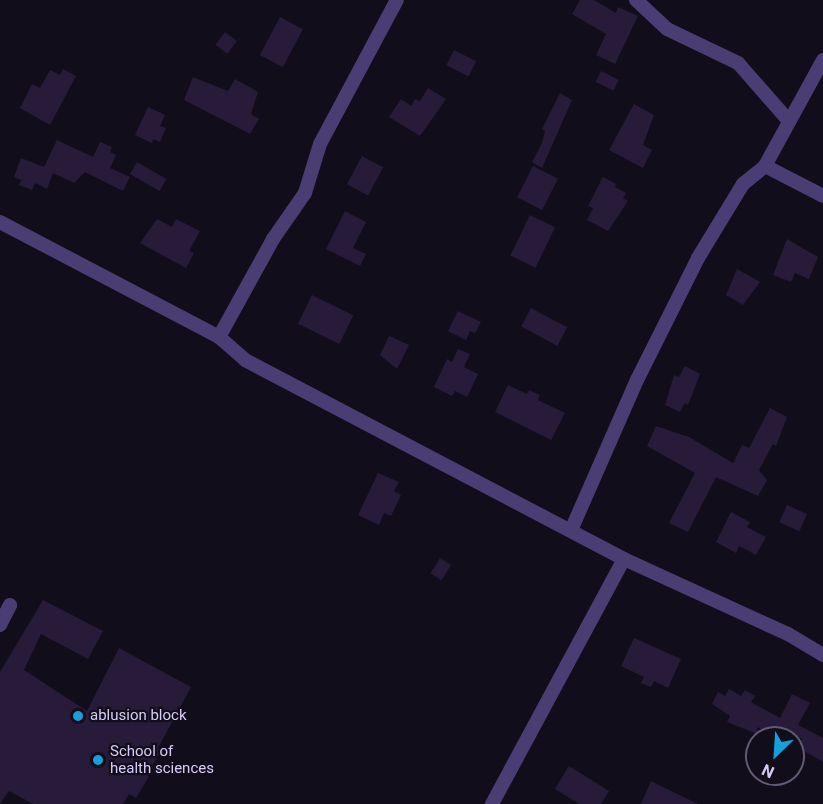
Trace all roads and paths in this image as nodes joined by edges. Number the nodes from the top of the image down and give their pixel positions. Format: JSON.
{"nodes":[{"id":1,"x":397,"y":0,"type":"edge"},
{"id":2,"x":636,"y":0,"type":"edge"},
{"id":3,"x":823,"y":60,"type":"edge"},
{"id":4,"x":789,"y":122,"type":"junction"},
{"id":5,"x":765,"y":166,"type":"junction"},
{"id":6,"x":823,"y":196,"type":"edge"},
{"id":7,"x":0,"y":222,"type":"edge"},
{"id":8,"x":219,"y":337,"type":"junction"},
{"id":9,"x":572,"y":528,"type":"junction"},
{"id":10,"x":624,"y":559,"type":"junction"},
{"id":11,"x":7,"y":611,"type":"dead end"},
{"id":12,"x":0,"y":625,"type":"edge"},
{"id":13,"x":823,"y":655,"type":"edge"},
{"id":14,"x":492,"y":804,"type":"edge"}],
"edges":[{"from":1,"to":8,"type":"street"},
{"from":2,"to":4,"type":"street"},
{"from":3,"to":4,"type":"street"},
{"from":4,"to":5,"type":"street"},
{"from":5,"to":6,"type":"street"},
{"from":5,"to":9,"type":"street"},
{"from":7,"to":8,"type":"street"},
{"from":8,"to":9,"type":"street"},
{"from":9,"to":10,"type":"street"},
{"from":10,"to":13,"type":"street"},
{"from":10,"to":14,"type":"street"},
{"from":11,"to":12,"type":"street"}]}
